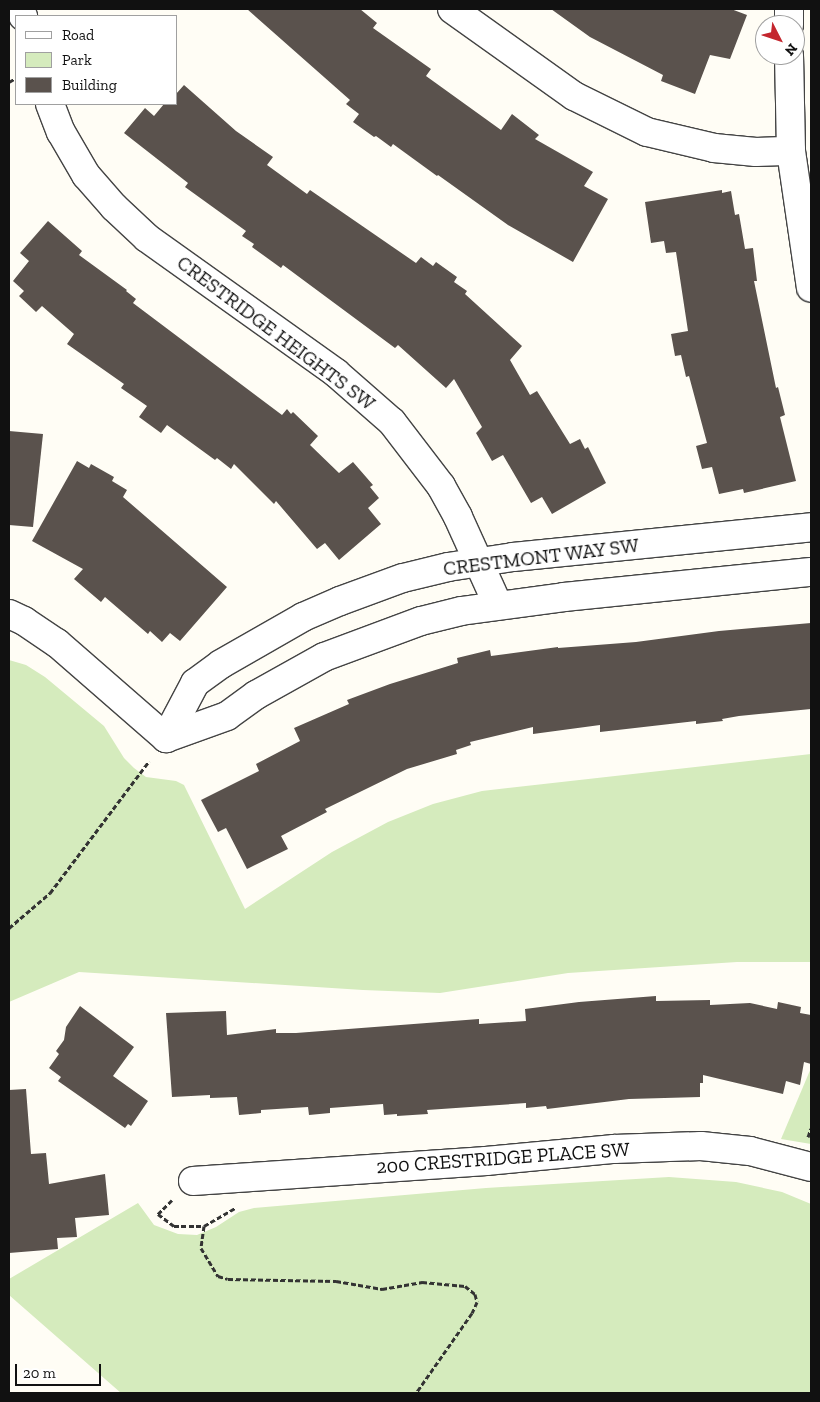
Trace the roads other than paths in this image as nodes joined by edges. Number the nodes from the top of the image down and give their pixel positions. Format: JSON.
{"nodes":[{"id":1,"x":452,"y":9,"type":"edge"},
{"id":2,"x":789,"y":65,"type":"edge"},
{"id":3,"x":50,"y":105,"type":"edge"},
{"id":4,"x":791,"y":151,"type":"junction"},
{"id":5,"x":811,"y":288,"type":"edge"},
{"id":6,"x":811,"y":527,"type":"edge"},
{"id":7,"x":479,"y":562,"type":"junction"},
{"id":8,"x":811,"y":572,"type":"edge"},
{"id":9,"x":498,"y":605,"type":"junction"},
{"id":10,"x":9,"y":614,"type":"edge"},
{"id":11,"x":166,"y":738,"type":"junction"},
{"id":12,"x":811,"y":1166,"type":"edge"},
{"id":13,"x":193,"y":1181,"type":"dead end"}],
"edges":[{"from":1,"to":4,"type":"street"},
{"from":2,"to":4,"type":"street"},
{"from":3,"to":7,"type":"street","name":"CRESTRIDGE HEIGHTS SW"},
{"from":4,"to":5,"type":"street"},
{"from":6,"to":7,"type":"street","name":"CRESTMONT WAY SW"},
{"from":7,"to":9,"type":"street","name":"CRESTRIDGE HEIGHTS SW"},
{"from":7,"to":11,"type":"street","name":"CRESTMONT WAY SW"},
{"from":8,"to":9,"type":"street","name":"CRESTMONT WAY SW"},
{"from":9,"to":11,"type":"street","name":"CRESTMONT WAY SW"},
{"from":10,"to":11,"type":"street"},
{"from":12,"to":13,"type":"street","name":"200 CRESTRIDGE PLACE SW"}]}
